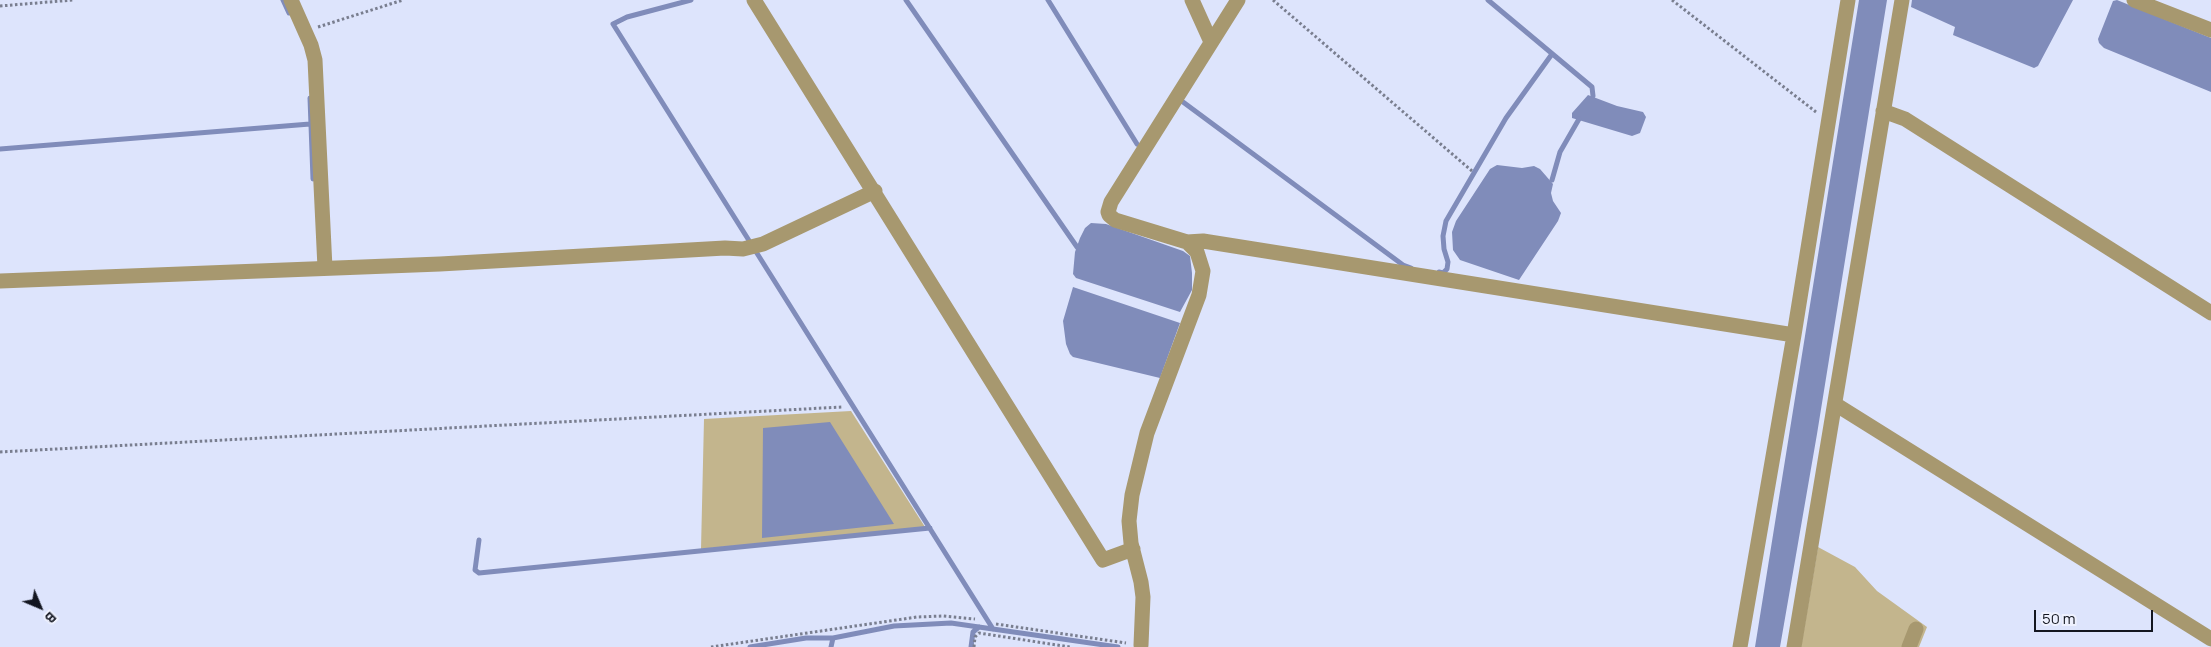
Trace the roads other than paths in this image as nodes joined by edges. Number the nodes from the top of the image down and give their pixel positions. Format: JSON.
{"nodes":[{"id":1,"x":291,"y":0,"type":"edge"},
{"id":2,"x":754,"y":0,"type":"edge"},
{"id":3,"x":1192,"y":0,"type":"edge"},
{"id":4,"x":1238,"y":0,"type":"edge"},
{"id":5,"x":1848,"y":0,"type":"edge"},
{"id":6,"x":1902,"y":0,"type":"edge"},
{"id":7,"x":2134,"y":0,"type":"edge"},
{"id":8,"x":2211,"y":30,"type":"edge"},
{"id":9,"x":1211,"y":42,"type":"junction"},
{"id":10,"x":1884,"y":111,"type":"junction"},
{"id":11,"x":875,"y":191,"type":"junction"},
{"id":12,"x":1187,"y":242,"type":"junction"},
{"id":13,"x":325,"y":268,"type":"junction"},
{"id":14,"x":0,"y":281,"type":"edge"},
{"id":15,"x":2211,"y":313,"type":"edge"},
{"id":16,"x":1794,"y":334,"type":"junction"},
{"id":17,"x":1834,"y":404,"type":"junction"},
{"id":18,"x":1133,"y":549,"type":"junction"},
{"id":19,"x":1916,"y":629,"type":"dead end"},
{"id":20,"x":2211,"y":639,"type":"edge"},
{"id":21,"x":1141,"y":645,"type":"road end"},
{"id":22,"x":1797,"y":646,"type":"edge"},
{"id":23,"x":1740,"y":647,"type":"edge"},
{"id":24,"x":1909,"y":647,"type":"edge"}],
"edges":[{"from":1,"to":13,"type":"street"},
{"from":2,"to":11,"type":"street"},
{"from":3,"to":9,"type":"street"},
{"from":4,"to":9,"type":"street"},
{"from":5,"to":16,"type":"street"},
{"from":6,"to":10,"type":"street"},
{"from":7,"to":8,"type":"street"},
{"from":9,"to":12,"type":"street"},
{"from":10,"to":15,"type":"street"},
{"from":10,"to":17,"type":"street"},
{"from":11,"to":13,"type":"street"},
{"from":11,"to":18,"type":"street"},
{"from":12,"to":16,"type":"street"},
{"from":12,"to":18,"type":"street"},
{"from":13,"to":14,"type":"street"},
{"from":16,"to":23,"type":"street"},
{"from":17,"to":20,"type":"street"},
{"from":17,"to":22,"type":"street"},
{"from":18,"to":21,"type":"street"},
{"from":19,"to":24,"type":"street"}]}
